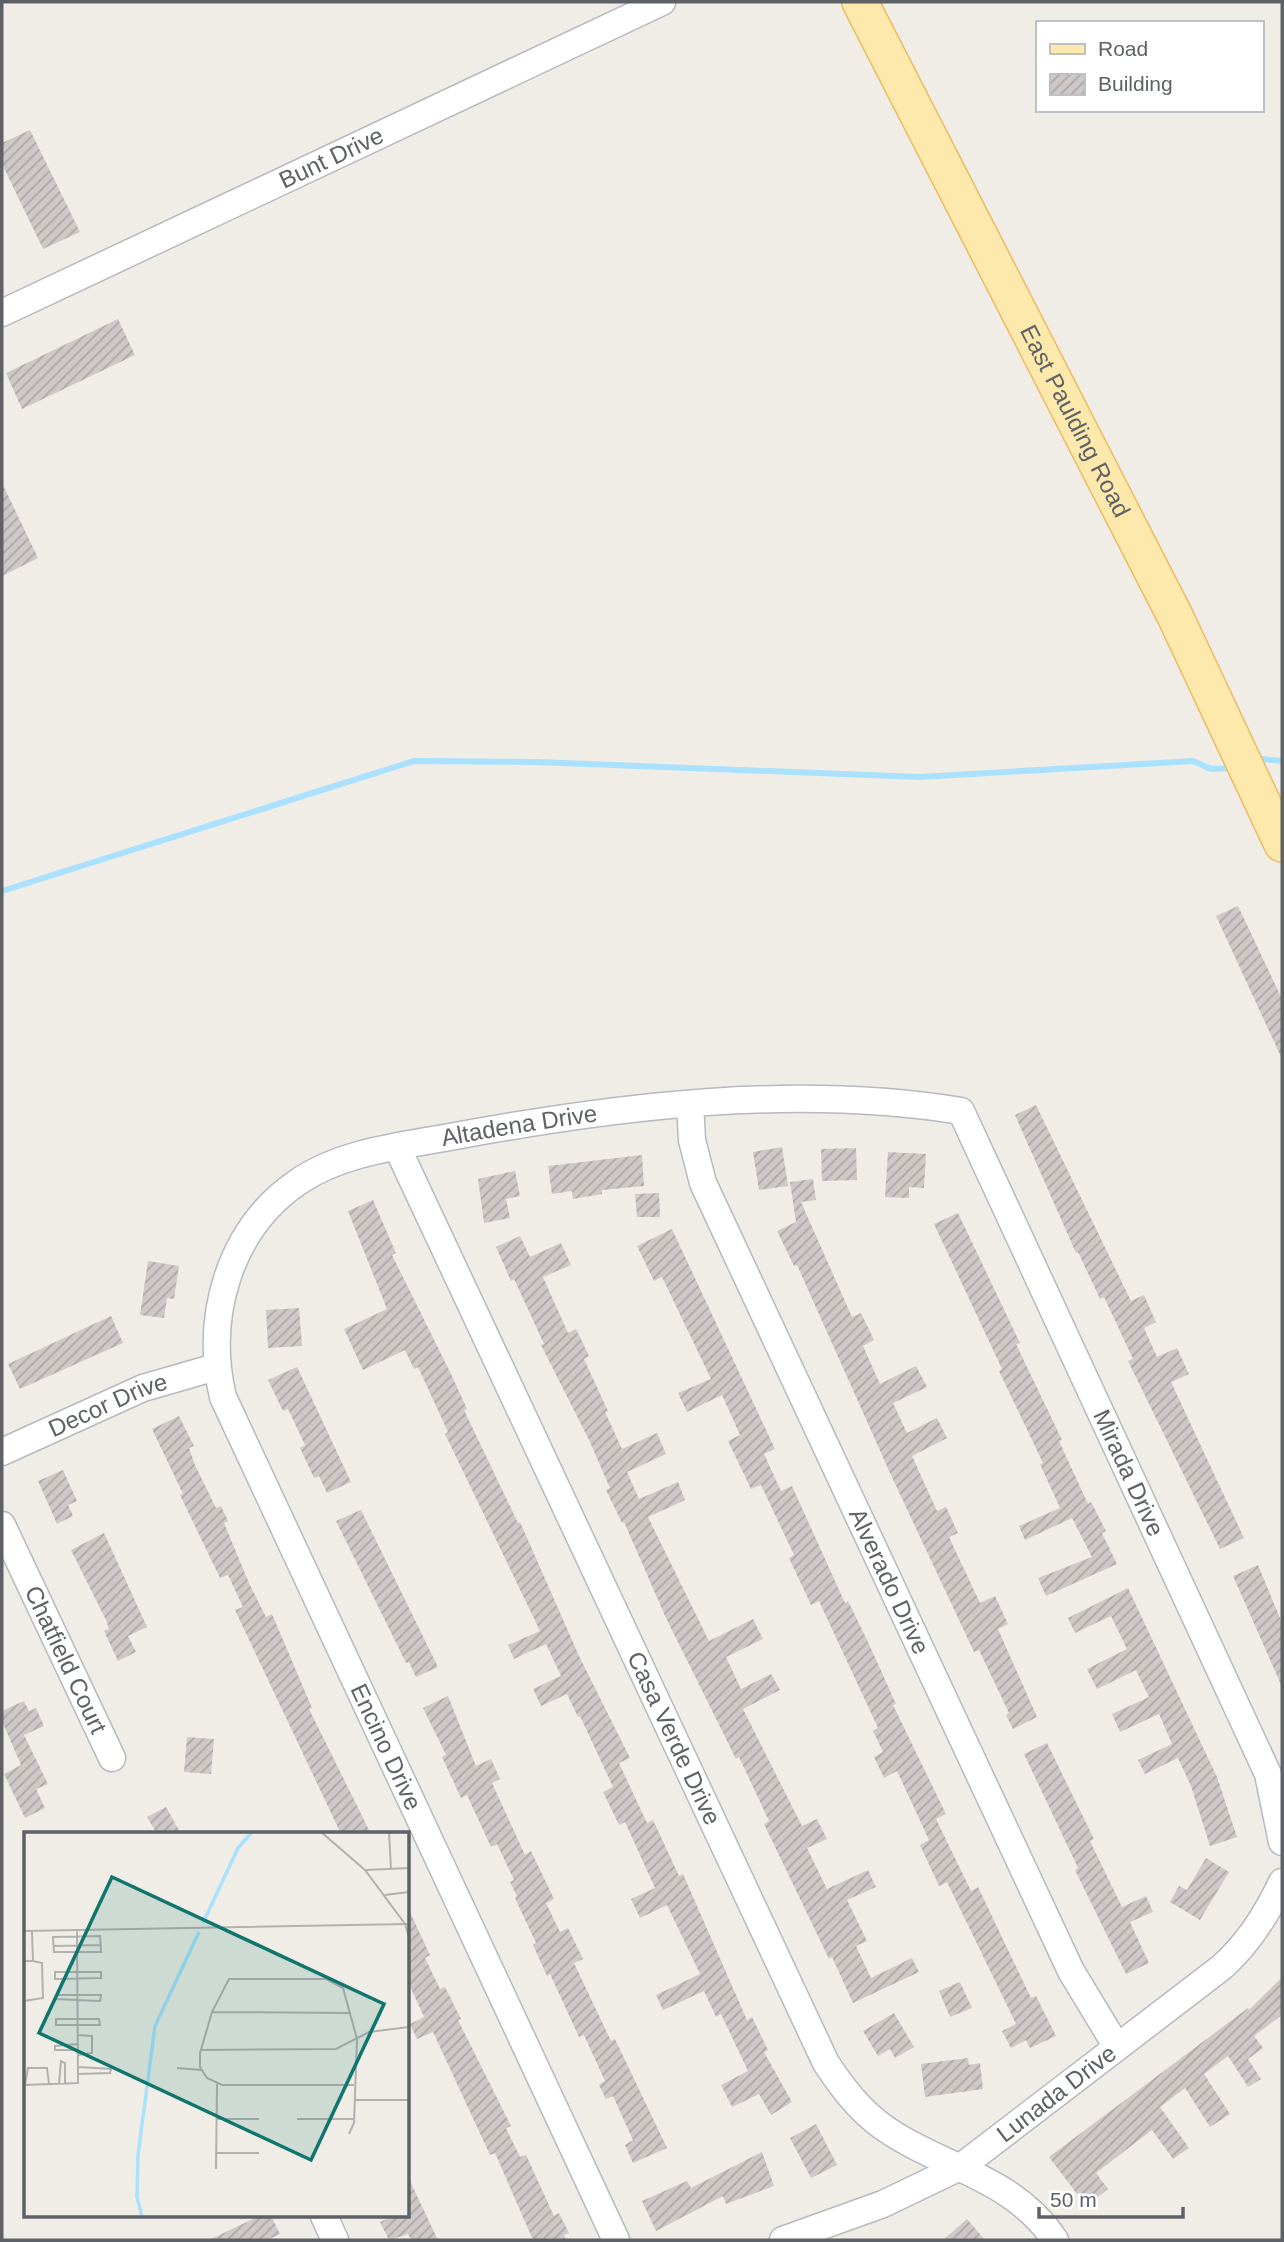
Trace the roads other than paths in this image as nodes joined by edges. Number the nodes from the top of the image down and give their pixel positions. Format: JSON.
{"nodes":[{"id":1,"x":662,"y":2,"type":"edge"},
{"id":2,"x":860,"y":2,"type":"edge"},
{"id":3,"x":2,"y":313,"type":"edge"},
{"id":4,"x":1282,"y":844,"type":"edge"},
{"id":5,"x":690,"y":1104,"type":"junction"},
{"id":6,"x":961,"y":1111,"type":"joint"},
{"id":7,"x":397,"y":1147,"type":"junction"},
{"id":8,"x":216,"y":1367,"type":"junction"},
{"id":9,"x":2,"y":1452,"type":"edge"},
{"id":10,"x":2,"y":1525,"type":"edge"},
{"id":11,"x":112,"y":1758,"type":"dead end"},
{"id":12,"x":1282,"y":1842,"type":"edge"},
{"id":13,"x":1282,"y":1882,"type":"edge"},
{"id":14,"x":1117,"y":2048,"type":"junction"},
{"id":15,"x":962,"y":2166,"type":"junction"},
{"id":16,"x":325,"y":2218,"type":"edge"},
{"id":17,"x":335,"y":2240,"type":"edge"},
{"id":18,"x":616,"y":2240,"type":"edge"},
{"id":19,"x":783,"y":2240,"type":"edge"},
{"id":20,"x":1055,"y":2240,"type":"edge"}],
"edges":[{"from":1,"to":3,"type":"street","name":"Bunt Drive"},
{"from":2,"to":4,"type":"main road","name":"East Paulding Road"},
{"from":5,"to":6,"type":"street","name":"Altadena Drive"},
{"from":5,"to":7,"type":"street","name":"Altadena Drive"},
{"from":5,"to":14,"type":"street","name":"Alverado Drive"},
{"from":6,"to":12,"type":"street","name":"Mirada Drive"},
{"from":7,"to":8,"type":"street","name":"Altadena Drive"},
{"from":7,"to":15,"type":"street","name":"Casa Verde Drive"},
{"from":8,"to":9,"type":"street","name":"Decor Drive"},
{"from":8,"to":18,"type":"street","name":"Encino Drive"},
{"from":10,"to":11,"type":"street","name":"Chatfield Court"},
{"from":13,"to":14,"type":"street","name":"Lunada Drive"},
{"from":14,"to":15,"type":"street","name":"Lunada Drive"},
{"from":15,"to":19,"type":"street","name":"Lunada Drive"},
{"from":15,"to":20,"type":"street","name":"Casa Verde Drive"},
{"from":16,"to":17,"type":"street"}]}
